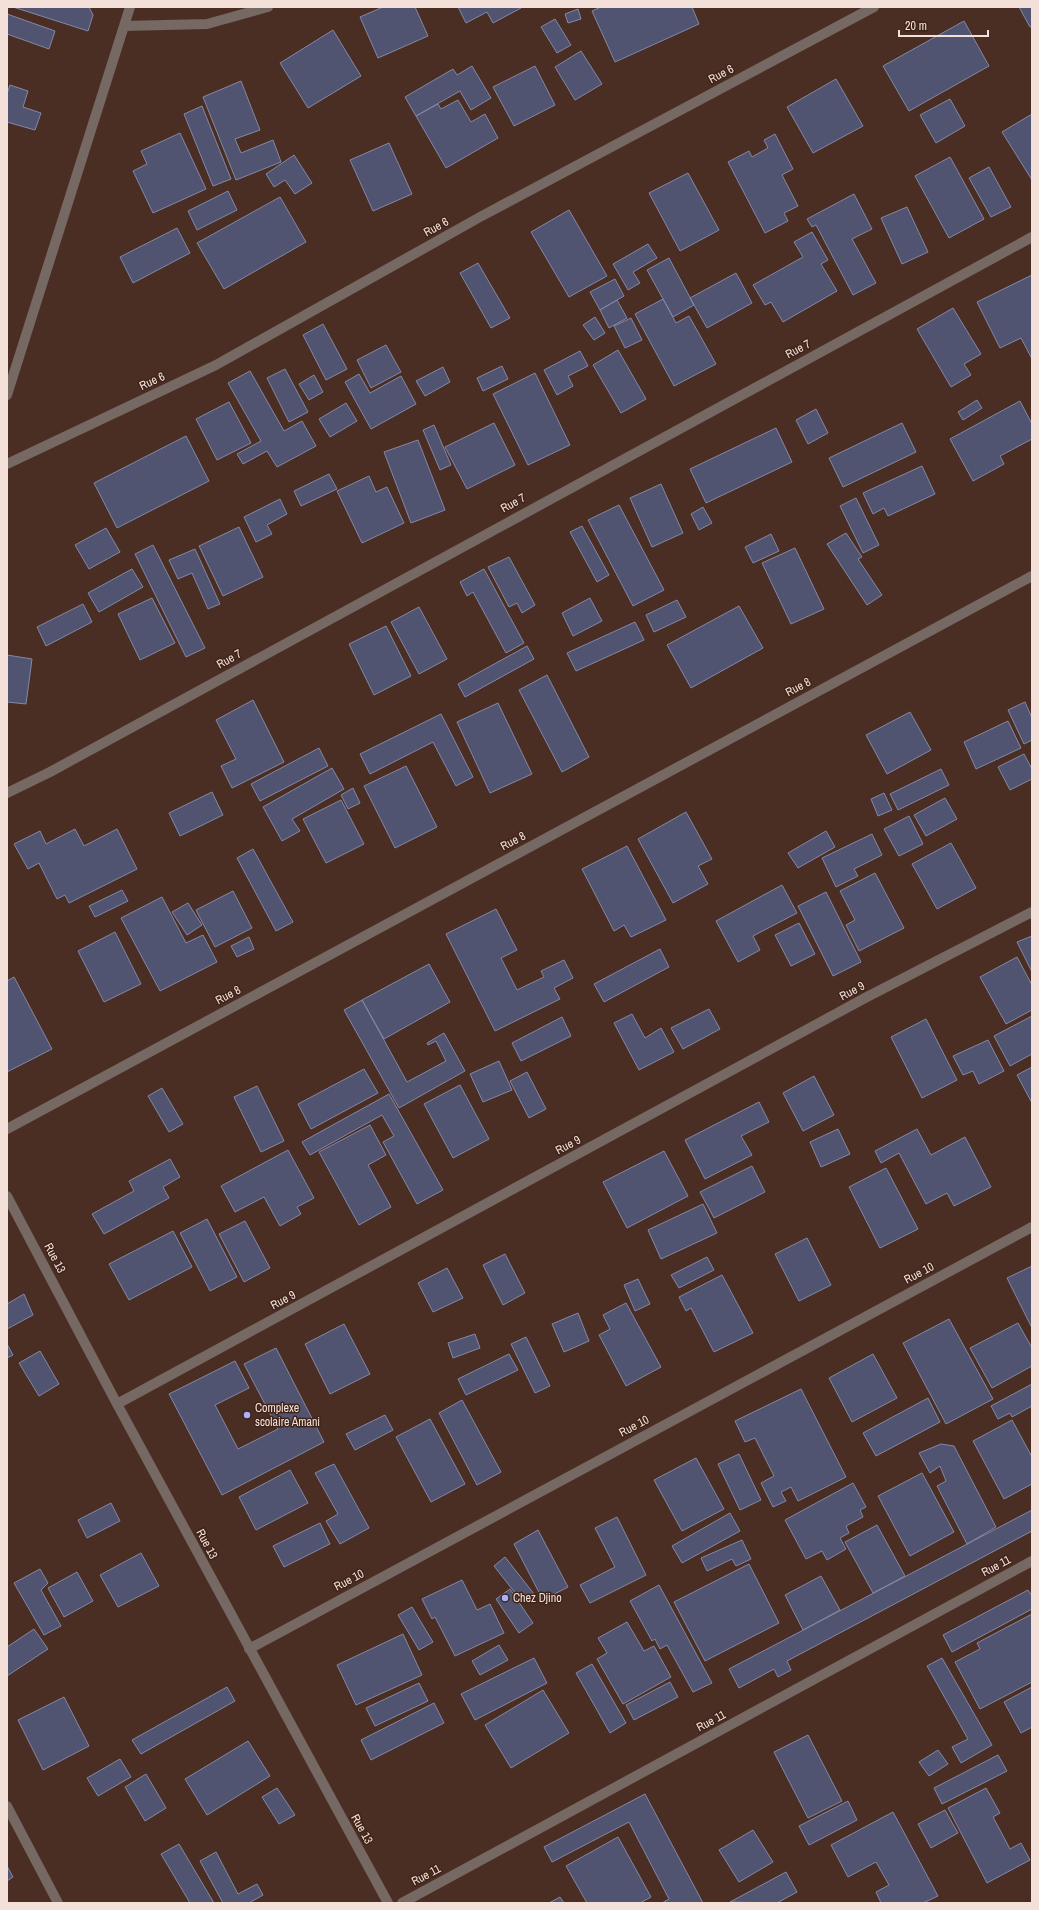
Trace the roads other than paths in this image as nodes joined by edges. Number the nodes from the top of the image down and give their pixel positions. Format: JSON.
{"nodes":[{"id":1,"x":130,"y":7,"type":"edge"},
{"id":2,"x":268,"y":7,"type":"edge"},
{"id":3,"x":874,"y":7,"type":"edge"},
{"id":4,"x":124,"y":26,"type":"junction"},
{"id":5,"x":1032,"y":237,"type":"edge"},
{"id":6,"x":7,"y":396,"type":"edge"},
{"id":7,"x":7,"y":464,"type":"edge"},
{"id":8,"x":1032,"y":576,"type":"edge"},
{"id":9,"x":7,"y":793,"type":"edge"},
{"id":10,"x":1032,"y":912,"type":"edge"},
{"id":11,"x":7,"y":1129,"type":"edge"},
{"id":12,"x":7,"y":1196,"type":"edge"},
{"id":13,"x":1032,"y":1227,"type":"edge"},
{"id":14,"x":117,"y":1404,"type":"junction"},
{"id":15,"x":1032,"y":1561,"type":"edge"},
{"id":16,"x":249,"y":1649,"type":"junction"},
{"id":17,"x":7,"y":1806,"type":"edge"},
{"id":18,"x":58,"y":1903,"type":"edge"},
{"id":19,"x":388,"y":1903,"type":"edge"},
{"id":20,"x":402,"y":1903,"type":"edge"}],
"edges":[{"from":1,"to":4,"type":"street"},
{"from":2,"to":4,"type":"street"},
{"from":3,"to":7,"type":"street","name":"Rue 6"},
{"from":4,"to":6,"type":"street"},
{"from":5,"to":9,"type":"street","name":"Rue 7"},
{"from":8,"to":11,"type":"street","name":"Rue 8"},
{"from":10,"to":14,"type":"street","name":"Rue 9"},
{"from":12,"to":14,"type":"street","name":"Rue 13"},
{"from":13,"to":16,"type":"street","name":"Rue 10"},
{"from":14,"to":16,"type":"street","name":"Rue 13"},
{"from":15,"to":20,"type":"street","name":"Rue 11"},
{"from":16,"to":19,"type":"street","name":"Rue 13"},
{"from":17,"to":18,"type":"street"}]}
